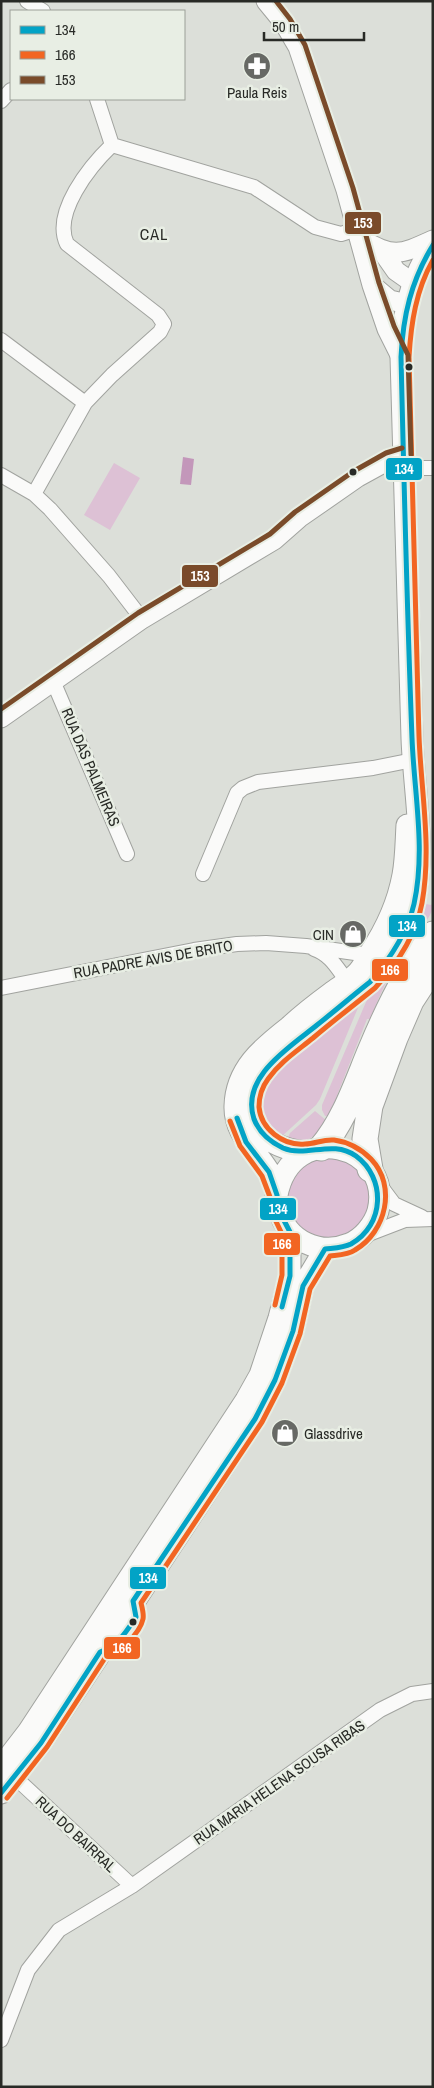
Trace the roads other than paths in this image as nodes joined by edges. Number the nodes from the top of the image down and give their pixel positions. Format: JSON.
{"nodes":[{"id":1,"x":27,"y":1,"type":"edge"},
{"id":2,"x":266,"y":1,"type":"edge"},
{"id":3,"x":41,"y":10,"type":"edge"},
{"id":4,"x":10,"y":91,"type":"edge"},
{"id":5,"x":97,"y":100,"type":"edge"},
{"id":6,"x":1,"y":101,"type":"edge"},
{"id":7,"x":112,"y":145,"type":"junction"},
{"id":8,"x":358,"y":234,"type":"junction"},
{"id":9,"x":433,"y":240,"type":"edge"},
{"id":10,"x":433,"y":245,"type":"edge"},
{"id":11,"x":382,"y":251,"type":"junction"},
{"id":12,"x":413,"y":283,"type":"junction"},
{"id":13,"x":372,"y":285,"type":"junction"},
{"id":14,"x":407,"y":304,"type":"junction"},
{"id":15,"x":1,"y":340,"type":"edge"},
{"id":16,"x":401,"y":357,"type":"junction"},
{"id":17,"x":85,"y":403,"type":"junction"},
{"id":18,"x":404,"y":462,"type":"junction"},
{"id":19,"x":433,"y":468,"type":"edge"},
{"id":20,"x":1,"y":475,"type":"edge"},
{"id":21,"x":34,"y":494,"type":"junction"},
{"id":22,"x":142,"y":619,"type":"junction"},
{"id":23,"x":53,"y":681,"type":"junction"},
{"id":24,"x":1,"y":718,"type":"edge"},
{"id":25,"x":413,"y":768,"type":"junction"},
{"id":26,"x":128,"y":854,"type":"dead end"},
{"id":27,"x":203,"y":874,"type":"dead end"},
{"id":28,"x":433,"y":934,"type":"edge"},
{"id":29,"x":306,"y":946,"type":"junction"},
{"id":30,"x":369,"y":955,"type":"junction"},
{"id":31,"x":433,"y":968,"type":"edge"},
{"id":32,"x":358,"y":979,"type":"junction"},
{"id":33,"x":1,"y":988,"type":"edge"},
{"id":34,"x":314,"y":1150,"type":"junction"},
{"id":35,"x":373,"y":1175,"type":"junction"},
{"id":36,"x":278,"y":1195,"type":"junction"},
{"id":37,"x":430,"y":1219,"type":"edge"},
{"id":38,"x":290,"y":1232,"type":"junction"},
{"id":39,"x":362,"y":1236,"type":"junction"},
{"id":40,"x":325,"y":1249,"type":"junction"},
{"id":41,"x":433,"y":1691,"type":"edge"},
{"id":42,"x":1,"y":1767,"type":"edge"},
{"id":43,"x":19,"y":1781,"type":"dead end"},
{"id":44,"x":1,"y":1792,"type":"edge"},
{"id":45,"x":132,"y":1886,"type":"junction"},
{"id":46,"x":1,"y":2040,"type":"edge"}],
"edges":[{"from":1,"to":3,"type":"street"},
{"from":2,"to":8,"type":"main road"},
{"from":4,"to":6,"type":"street"},
{"from":5,"to":7,"type":"street"},
{"from":7,"to":8,"type":"street"},
{"from":7,"to":17,"type":"street"},
{"from":8,"to":11,"type":"main road"},
{"from":8,"to":13,"type":"main road"},
{"from":9,"to":11,"type":"main road"},
{"from":10,"to":12,"type":"main road"},
{"from":11,"to":12,"type":"main road"},
{"from":12,"to":14,"type":"main road"},
{"from":13,"to":14,"type":"main road"},
{"from":13,"to":16,"type":"main road"},
{"from":14,"to":16,"type":"main road"},
{"from":15,"to":17,"type":"street"},
{"from":16,"to":18,"type":"main road"},
{"from":17,"to":21,"type":"street"},
{"from":18,"to":19,"type":"street"},
{"from":18,"to":22,"type":"main road"},
{"from":18,"to":25,"type":"main road"},
{"from":20,"to":21,"type":"street"},
{"from":21,"to":22,"type":"street"},
{"from":22,"to":23,"type":"main road"},
{"from":23,"to":24,"type":"main road"},
{"from":23,"to":26,"type":"street","name":"RUA DAS PALMEIRAS"},
{"from":25,"to":27,"type":"street"},
{"from":25,"to":30,"type":"main road"},
{"from":25,"to":32,"type":"main road"},
{"from":28,"to":34,"type":"highway"},
{"from":29,"to":30,"type":"street","name":"RUA PADRE AVIS DE BRITO"},
{"from":29,"to":32,"type":"street","name":"RUA PADRE AVIS DE BRITO"},
{"from":29,"to":33,"type":"street","name":"RUA PADRE AVIS DE BRITO"},
{"from":30,"to":32,"type":"main road"},
{"from":31,"to":35,"type":"highway"},
{"from":32,"to":34,"type":"main road"},
{"from":32,"to":36,"type":"main road"},
{"from":34,"to":35,"type":"main road"},
{"from":34,"to":36,"type":"main road"},
{"from":35,"to":37,"type":"street"},
{"from":35,"to":39,"type":"main road"},
{"from":36,"to":38,"type":"main road"},
{"from":37,"to":39,"type":"street"},
{"from":38,"to":40,"type":"main road"},
{"from":38,"to":42,"type":"main road"},
{"from":39,"to":40,"type":"main road"},
{"from":40,"to":44,"type":"main road"},
{"from":41,"to":45,"type":"street","name":"RUA MARIA HELENA SOUSA RIBAS"},
{"from":43,"to":45,"type":"street","name":"RUA DO BAIRRAL"},
{"from":45,"to":46,"type":"street","name":"RUA MARIA HELENA SOUSA RIBAS"}]}
